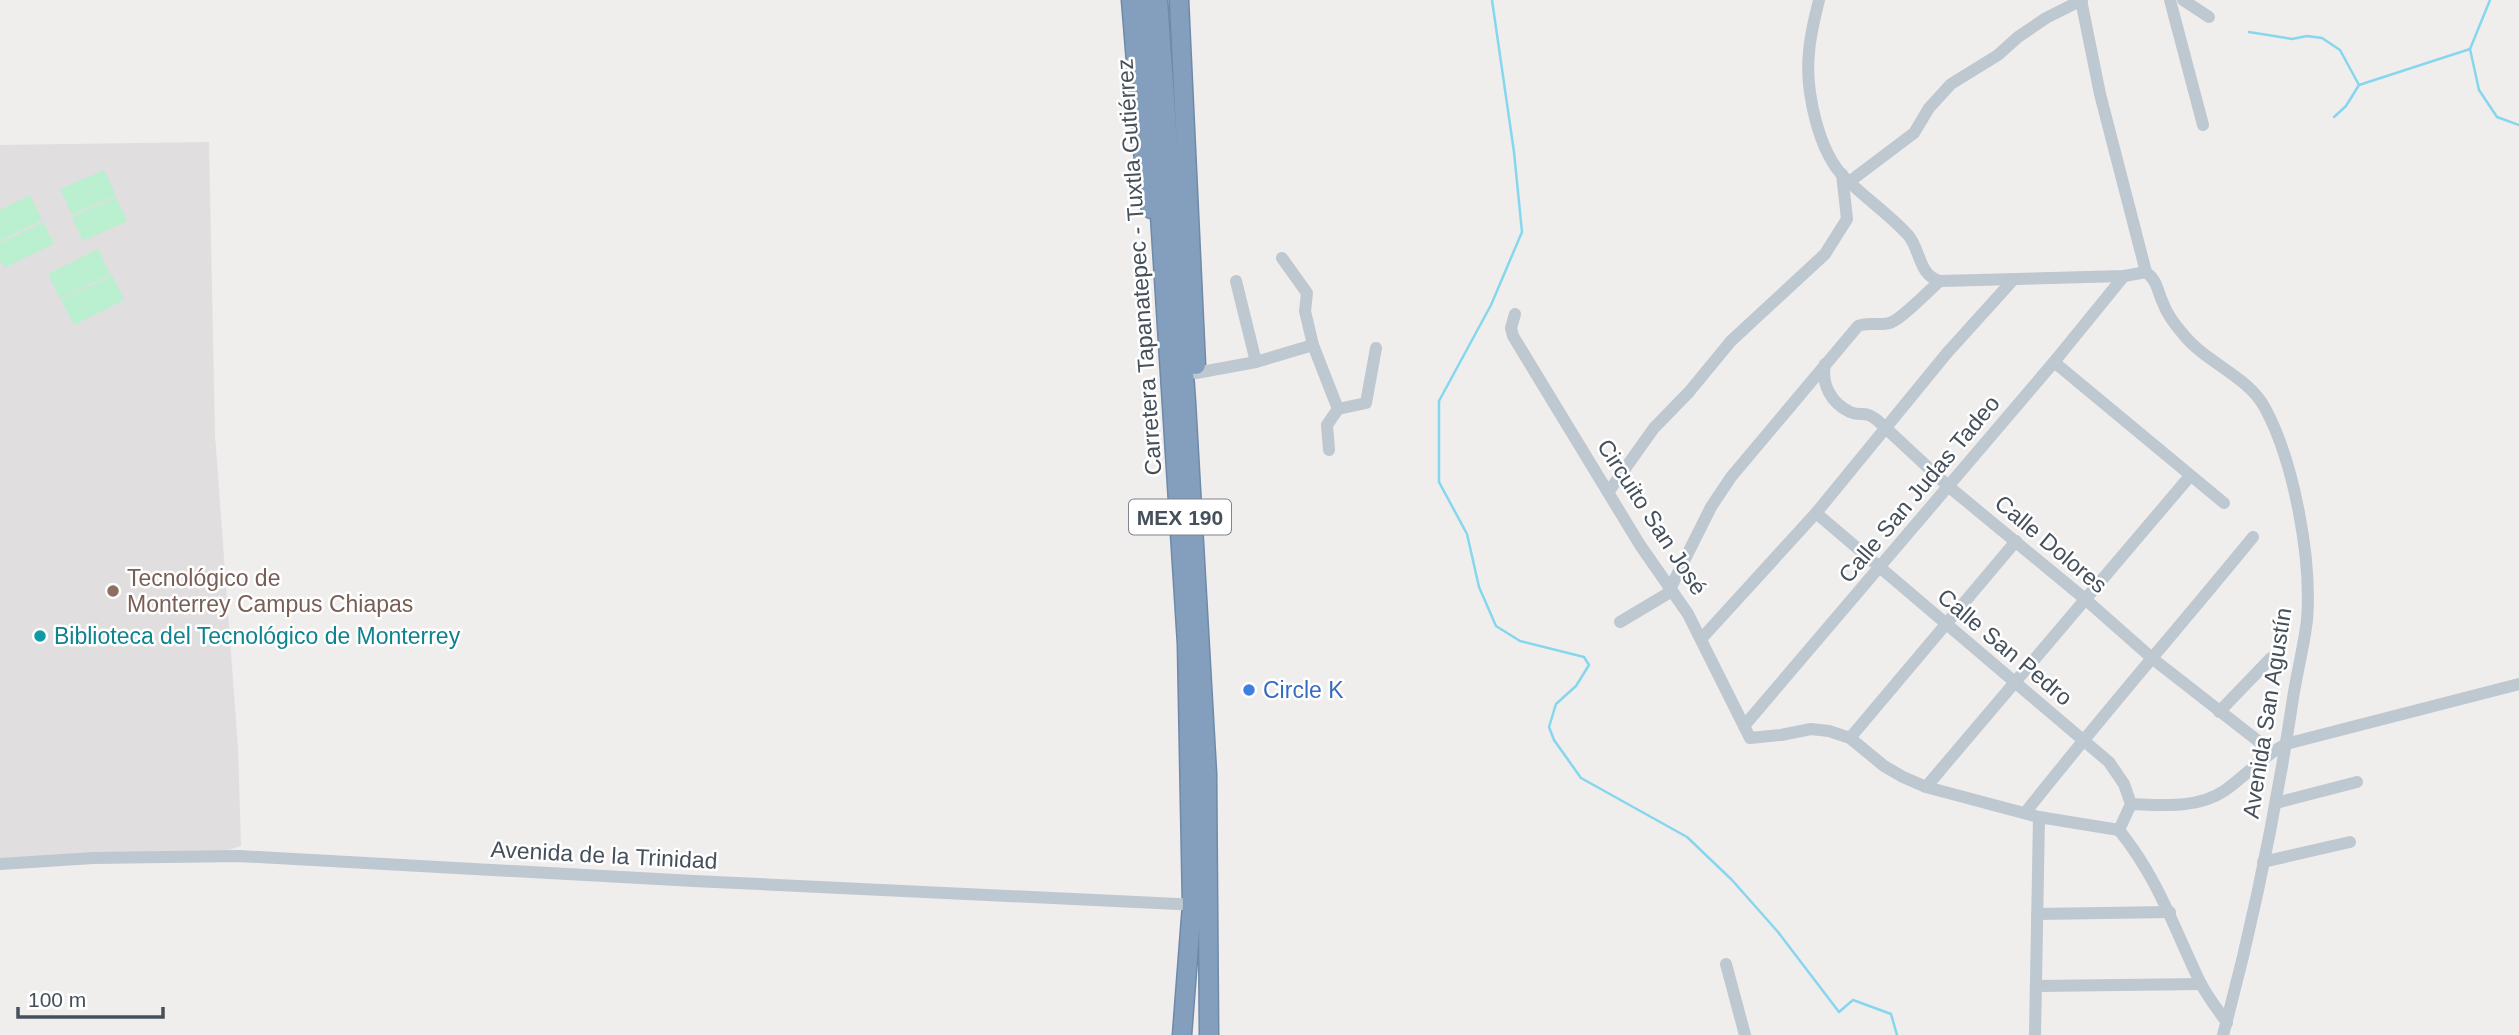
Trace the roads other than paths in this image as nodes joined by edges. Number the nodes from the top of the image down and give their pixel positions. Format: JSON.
{"nodes":[{"id":1,"x":1131,"y":0,"type":"edge"},
{"id":2,"x":1145,"y":0,"type":"edge"},
{"id":3,"x":1158,"y":0,"type":"edge"},
{"id":4,"x":1179,"y":0,"type":"edge"},
{"id":5,"x":1819,"y":0,"type":"edge"},
{"id":6,"x":2082,"y":0,"type":"edge"},
{"id":7,"x":2170,"y":0,"type":"edge"},
{"id":8,"x":2183,"y":0,"type":"edge"},
{"id":9,"x":2209,"y":17,"type":"dead end"},
{"id":10,"x":2203,"y":125,"type":"dead end"},
{"id":11,"x":1846,"y":178,"type":"junction"},
{"id":12,"x":1282,"y":258,"type":"dead end"},
{"id":13,"x":1164,"y":269,"type":"junction"},
{"id":14,"x":2146,"y":272,"type":"junction"},
{"id":15,"x":2124,"y":276,"type":"junction"},
{"id":16,"x":2013,"y":280,"type":"junction"},
{"id":17,"x":1236,"y":281,"type":"dead end"},
{"id":18,"x":1940,"y":281,"type":"junction"},
{"id":19,"x":1515,"y":314,"type":"dead end"},
{"id":20,"x":1313,"y":345,"type":"junction"},
{"id":21,"x":1376,"y":348,"type":"dead end"},
{"id":22,"x":1256,"y":362,"type":"junction"},
{"id":23,"x":2054,"y":362,"type":"junction"},
{"id":24,"x":1825,"y":365,"type":"junction"},
{"id":25,"x":1196,"y":373,"type":"junction"},
{"id":26,"x":1186,"y":402,"type":"junction"},
{"id":27,"x":1338,"y":409,"type":"junction"},
{"id":28,"x":1884,"y":429,"type":"junction"},
{"id":29,"x":1329,"y":450,"type":"dead end"},
{"id":30,"x":2190,"y":476,"type":"junction"},
{"id":31,"x":1948,"y":486,"type":"junction"},
{"id":32,"x":1609,"y":491,"type":"junction"},
{"id":33,"x":2224,"y":503,"type":"dead end"},
{"id":34,"x":1815,"y":513,"type":"junction"},
{"id":35,"x":2253,"y":537,"type":"dead end"},
{"id":36,"x":2016,"y":541,"type":"junction"},
{"id":37,"x":1879,"y":567,"type":"junction"},
{"id":38,"x":1672,"y":589,"type":"junction"},
{"id":39,"x":2085,"y":599,"type":"junction"},
{"id":40,"x":1620,"y":622,"type":"dead end"},
{"id":41,"x":1945,"y":624,"type":"junction"},
{"id":42,"x":1702,"y":638,"type":"junction"},
{"id":43,"x":2270,"y":658,"type":"dead end"},
{"id":44,"x":2153,"y":659,"type":"junction"},
{"id":45,"x":2013,"y":682,"type":"junction"},
{"id":46,"x":2519,"y":684,"type":"edge"},
{"id":47,"x":2218,"y":712,"type":"junction"},
{"id":48,"x":1747,"y":732,"type":"junction"},
{"id":49,"x":1850,"y":738,"type":"junction"},
{"id":50,"x":2082,"y":740,"type":"junction"},
{"id":51,"x":2286,"y":744,"type":"junction"},
{"id":52,"x":2271,"y":751,"type":"junction"},
{"id":53,"x":2357,"y":782,"type":"dead end"},
{"id":54,"x":1926,"y":787,"type":"junction"},
{"id":55,"x":2276,"y":803,"type":"junction"},
{"id":56,"x":2131,"y":804,"type":"junction"},
{"id":57,"x":2025,"y":813,"type":"junction"},
{"id":58,"x":2039,"y":817,"type":"junction"},
{"id":59,"x":2119,"y":830,"type":"junction"},
{"id":60,"x":2350,"y":842,"type":"dead end"},
{"id":61,"x":2263,"y":862,"type":"junction"},
{"id":62,"x":0,"y":864,"type":"edge"},
{"id":63,"x":1199,"y":905,"type":"junction"},
{"id":64,"x":2170,"y":912,"type":"junction"},
{"id":65,"x":2037,"y":914,"type":"junction"},
{"id":66,"x":1726,"y":964,"type":"dead end"},
{"id":67,"x":2201,"y":984,"type":"junction"},
{"id":68,"x":2037,"y":986,"type":"junction"},
{"id":69,"x":2225,"y":1029,"type":"edge"},
{"id":70,"x":1182,"y":1035,"type":"edge"},
{"id":71,"x":1209,"y":1035,"type":"edge"},
{"id":72,"x":1745,"y":1035,"type":"edge"},
{"id":73,"x":2035,"y":1035,"type":"edge"}],
"edges":[{"from":1,"to":13,"type":"highway"},
{"from":2,"to":13,"type":"highway","name":"Carretera Tapanatepec - Tuxtla Gutiérrez","number":"MEX 190"},
{"from":3,"to":26,"type":"highway","name":"Carretera Tapanatepec - Tuxtla Gutiérrez","number":"MEX 190"},
{"from":4,"to":25,"type":"highway","number":"MEX 190"},
{"from":5,"to":11,"type":"street"},
{"from":6,"to":11,"type":"street"},
{"from":6,"to":14,"type":"street","name":"Avenida San Agustín"},
{"from":7,"to":10,"type":"street"},
{"from":8,"to":9,"type":"street"},
{"from":11,"to":18,"type":"street"},
{"from":11,"to":32,"type":"street"},
{"from":12,"to":20,"type":"street"},
{"from":13,"to":63,"type":"highway","name":"Carretera Tapanatepec - Tuxtla Gutiérrez","number":"MEX 190"},
{"from":14,"to":15,"type":"street"},
{"from":14,"to":51,"type":"street","name":"Avenida San Agustín"},
{"from":15,"to":16,"type":"street"},
{"from":15,"to":23,"type":"street","name":"Calle San Judas Tadeo"},
{"from":16,"to":18,"type":"street"},
{"from":16,"to":28,"type":"street"},
{"from":17,"to":22,"type":"street"},
{"from":18,"to":24,"type":"street"},
{"from":19,"to":32,"type":"street","name":"Circuito San José"},
{"from":20,"to":22,"type":"street"},
{"from":20,"to":27,"type":"street"},
{"from":21,"to":27,"type":"street"},
{"from":22,"to":25,"type":"street"},
{"from":23,"to":30,"type":"street"},
{"from":23,"to":31,"type":"street","name":"Calle San Judas Tadeo"},
{"from":24,"to":28,"type":"street","name":"Calle Dolores"},
{"from":24,"to":38,"type":"street"},
{"from":25,"to":26,"type":"highway","number":"MEX 190"},
{"from":26,"to":63,"type":"highway","name":"Carretera Tapanatepec - Tuxtla Gutiérrez","number":"MEX 190"},
{"from":27,"to":29,"type":"street"},
{"from":28,"to":31,"type":"street","name":"Calle Dolores"},
{"from":28,"to":34,"type":"street"},
{"from":30,"to":33,"type":"street"},
{"from":30,"to":39,"type":"street"},
{"from":31,"to":36,"type":"street","name":"Calle Dolores"},
{"from":31,"to":37,"type":"street","name":"Calle San Judas Tadeo"},
{"from":32,"to":38,"type":"street","name":"Circuito San José"},
{"from":34,"to":37,"type":"street","name":"Calle San Pedro"},
{"from":34,"to":42,"type":"street"},
{"from":35,"to":44,"type":"street"},
{"from":36,"to":39,"type":"street","name":"Calle Dolores"},
{"from":36,"to":41,"type":"street"},
{"from":37,"to":41,"type":"street","name":"Calle San Pedro"},
{"from":37,"to":48,"type":"street","name":"Calle San Judas Tadeo"},
{"from":38,"to":40,"type":"street"},
{"from":38,"to":42,"type":"street","name":"Circuito San José"},
{"from":39,"to":44,"type":"street","name":"Calle Dolores"},
{"from":39,"to":45,"type":"street"},
{"from":41,"to":45,"type":"street","name":"Calle San Pedro"},
{"from":41,"to":49,"type":"street"},
{"from":42,"to":48,"type":"street","name":"Circuito San José"},
{"from":43,"to":47,"type":"street"},
{"from":44,"to":47,"type":"street","name":"Calle Dolores"},
{"from":44,"to":50,"type":"street"},
{"from":45,"to":50,"type":"street","name":"Calle San Pedro"},
{"from":45,"to":54,"type":"street"},
{"from":46,"to":51,"type":"street"},
{"from":47,"to":52,"type":"street","name":"Calle Dolores"},
{"from":48,"to":49,"type":"street"},
{"from":49,"to":54,"type":"street"},
{"from":50,"to":56,"type":"street","name":"Calle San Pedro"},
{"from":50,"to":57,"type":"street"},
{"from":51,"to":52,"type":"street"},
{"from":51,"to":55,"type":"street","name":"Avenida San Agustín"},
{"from":52,"to":56,"type":"street"},
{"from":53,"to":55,"type":"street"},
{"from":54,"to":57,"type":"street"},
{"from":55,"to":61,"type":"street","name":"Avenida San Agustín"},
{"from":56,"to":59,"type":"street"},
{"from":57,"to":58,"type":"street"},
{"from":58,"to":59,"type":"street"},
{"from":58,"to":65,"type":"street"},
{"from":59,"to":64,"type":"street"},
{"from":60,"to":61,"type":"street"},
{"from":61,"to":69,"type":"street","name":"Avenida San Agustín"},
{"from":62,"to":63,"type":"street","name":"Avenida de la Trinidad"},
{"from":63,"to":70,"type":"highway","name":"Carretera Tapanatepec - Tuxtla Gutiérrez","number":"MEX 190"},
{"from":63,"to":71,"type":"highway","name":"Carretera Tapanatepec - Tuxtla Gutiérrez","number":"MEX 190"},
{"from":64,"to":65,"type":"street"},
{"from":64,"to":67,"type":"street"},
{"from":65,"to":68,"type":"street"},
{"from":66,"to":72,"type":"street"},
{"from":67,"to":68,"type":"street"},
{"from":67,"to":69,"type":"street"},
{"from":68,"to":73,"type":"street"}]}
